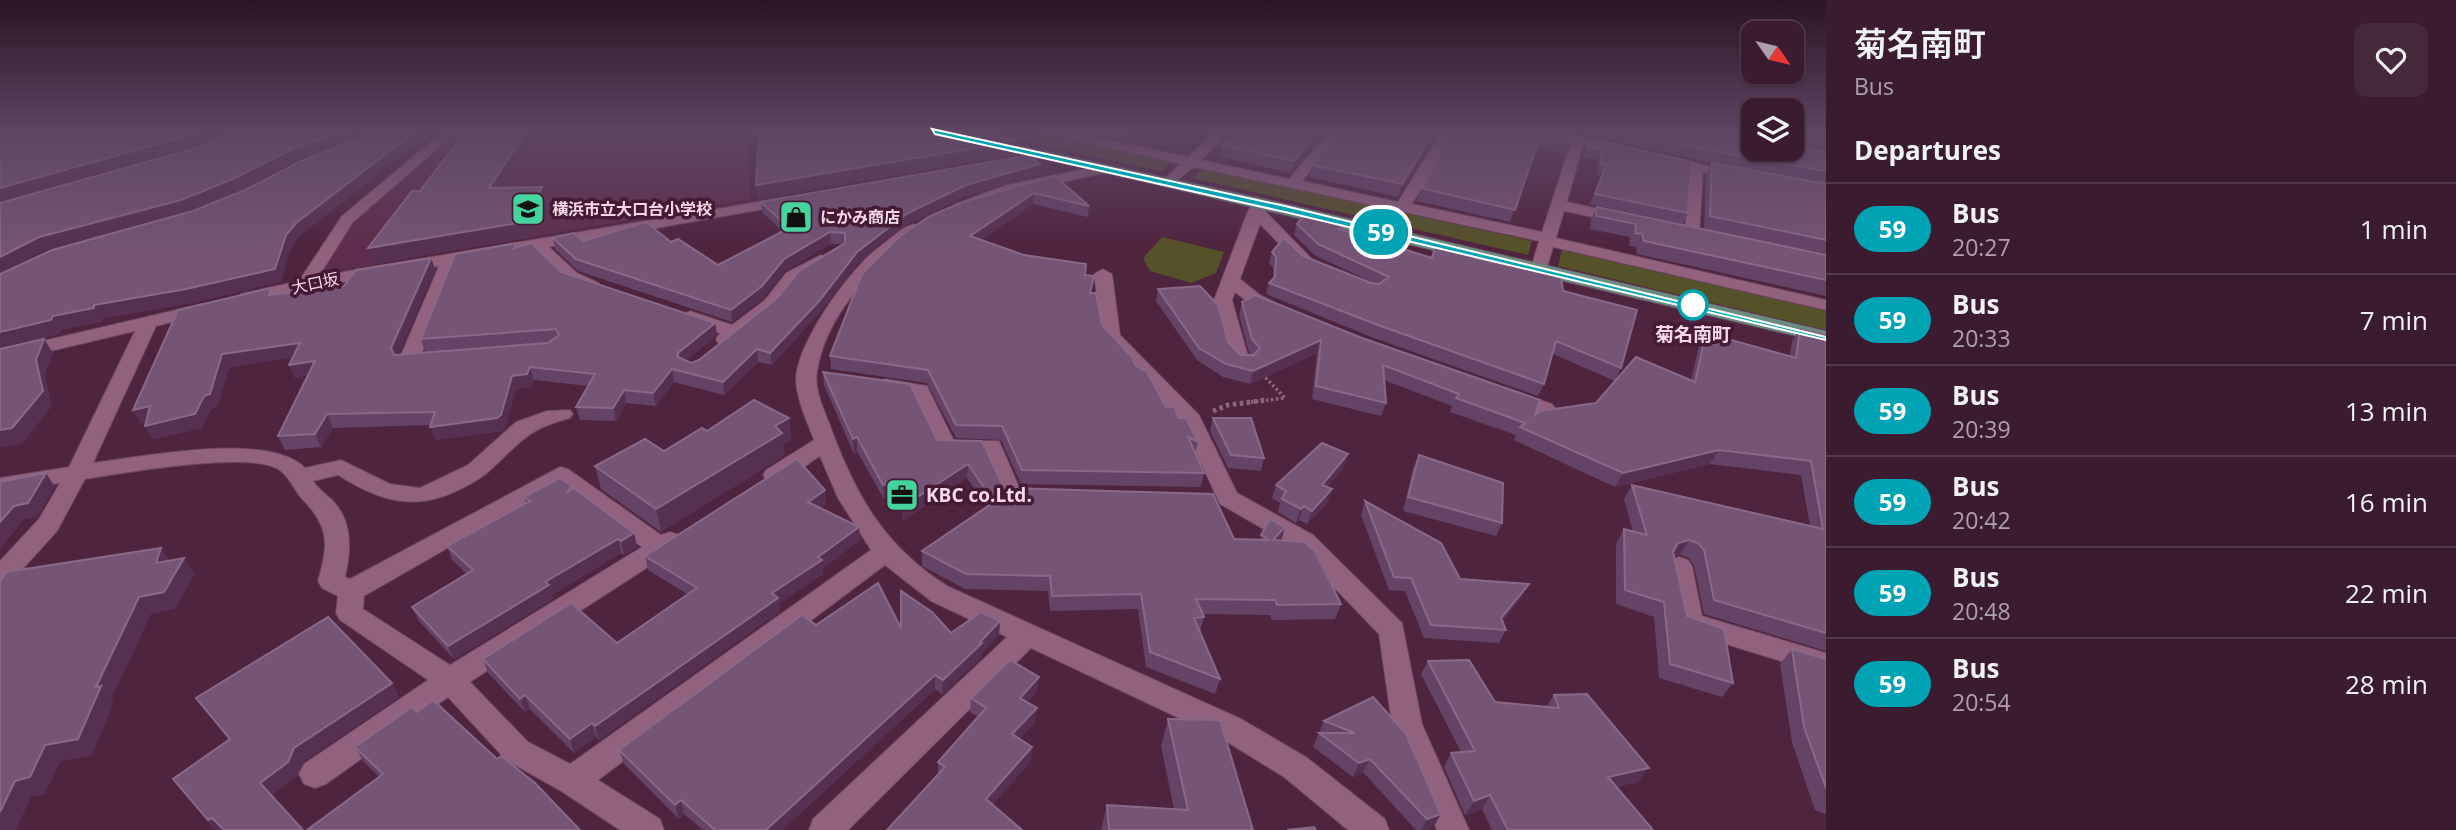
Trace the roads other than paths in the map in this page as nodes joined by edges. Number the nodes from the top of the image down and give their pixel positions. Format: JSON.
{"nodes":[{"id":1,"x":406,"y":170,"type":"edge"},
{"id":2,"x":1100,"y":170,"type":"edge"},
{"id":3,"x":1107,"y":170,"type":"edge"},
{"id":4,"x":1182,"y":170,"type":"edge"},
{"id":5,"x":1237,"y":170,"type":"edge"},
{"id":6,"x":1304,"y":170,"type":"edge"},
{"id":7,"x":1426,"y":170,"type":"edge"},
{"id":8,"x":1569,"y":170,"type":"edge"},
{"id":9,"x":1696,"y":170,"type":"edge"},
{"id":10,"x":1710,"y":170,"type":"edge"},
{"id":11,"x":1754,"y":178,"type":"edge"},
{"id":12,"x":1294,"y":182,"type":"junction"},
{"id":13,"x":1168,"y":183,"type":"junction"},
{"id":14,"x":797,"y":199,"type":"edge"},
{"id":15,"x":1558,"y":205,"type":"junction"},
{"id":16,"x":1404,"y":206,"type":"junction"},
{"id":17,"x":1258,"y":207,"type":"junction"},
{"id":18,"x":1639,"y":222,"type":"edge"},
{"id":19,"x":1693,"y":234,"type":"edge"},
{"id":20,"x":1547,"y":239,"type":"junction"},
{"id":21,"x":537,"y":244,"type":"junction"},
{"id":22,"x":838,"y":249,"type":"edge"},
{"id":23,"x":450,"y":259,"type":"junction"},
{"id":24,"x":1318,"y":266,"type":"edge"},
{"id":25,"x":1539,"y":268,"type":"junction"},
{"id":26,"x":1103,"y":274,"type":"dead end"},
{"id":27,"x":1231,"y":281,"type":"junction"},
{"id":28,"x":306,"y":284,"type":"junction"},
{"id":29,"x":605,"y":287,"type":"edge"},
{"id":30,"x":1826,"y":305,"type":"edge"},
{"id":31,"x":675,"y":311,"type":"edge"},
{"id":32,"x":1292,"y":314,"type":"edge"},
{"id":33,"x":148,"y":322,"type":"junction"},
{"id":34,"x":734,"y":331,"type":"junction"},
{"id":35,"x":1826,"y":337,"type":"edge"},
{"id":36,"x":713,"y":349,"type":"edge"},
{"id":37,"x":0,"y":357,"type":"edge"},
{"id":38,"x":446,"y":358,"type":"edge"},
{"id":39,"x":1244,"y":361,"type":"edge"},
{"id":40,"x":807,"y":374,"type":"junction"},
{"id":41,"x":832,"y":377,"type":"edge"},
{"id":42,"x":857,"y":381,"type":"edge"},
{"id":43,"x":1494,"y":390,"type":"edge"},
{"id":44,"x":1545,"y":408,"type":"edge"},
{"id":45,"x":563,"y":414,"type":"dead end"},
{"id":46,"x":825,"y":443,"type":"junction"},
{"id":47,"x":79,"y":470,"type":"junction"},
{"id":48,"x":302,"y":476,"type":"junction"},
{"id":49,"x":0,"y":486,"type":"edge"},
{"id":50,"x":754,"y":487,"type":"edge"},
{"id":51,"x":1052,"y":495,"type":"edge"},
{"id":52,"x":1201,"y":498,"type":"edge"},
{"id":53,"x":1228,"y":498,"type":"junction"},
{"id":54,"x":695,"y":524,"type":"edge"},
{"id":55,"x":660,"y":547,"type":"junction"},
{"id":56,"x":885,"y":552,"type":"junction"},
{"id":57,"x":1679,"y":566,"type":"edge"},
{"id":58,"x":0,"y":577,"type":"edge"},
{"id":59,"x":351,"y":591,"type":"junction"},
{"id":60,"x":1028,"y":634,"type":"junction"},
{"id":61,"x":1826,"y":664,"type":"edge"},
{"id":62,"x":450,"y":680,"type":"junction"},
{"id":63,"x":314,"y":774,"type":"dead end"},
{"id":64,"x":572,"y":781,"type":"junction"},
{"id":65,"x":648,"y":830,"type":"edge"},
{"id":66,"x":825,"y":830,"type":"edge"},
{"id":67,"x":1373,"y":830,"type":"edge"},
{"id":68,"x":1453,"y":830,"type":"edge"}],
"edges":[{"from":1,"to":28,"type":"street"},
{"from":2,"to":40,"type":"street"},
{"from":3,"to":13,"type":"main road"},
{"from":4,"to":13,"type":"street"},
{"from":5,"to":12,"type":"street"},
{"from":6,"to":12,"type":"street"},
{"from":7,"to":16,"type":"street"},
{"from":8,"to":15,"type":"street"},
{"from":9,"to":19,"type":"street"},
{"from":10,"to":11,"type":"street"},
{"from":12,"to":16,"type":"street"},
{"from":13,"to":17,"type":"main road"},
{"from":14,"to":21,"type":"street","name":"大口坂"},
{"from":15,"to":18,"type":"street"},
{"from":15,"to":20,"type":"street"},
{"from":16,"to":20,"type":"street"},
{"from":17,"to":24,"type":"street"},
{"from":17,"to":25,"type":"main road"},
{"from":17,"to":27,"type":"street"},
{"from":20,"to":25,"type":"street"},
{"from":20,"to":30,"type":"street"},
{"from":21,"to":23,"type":"street","name":"大口坂"},
{"from":21,"to":29,"type":"street"},
{"from":22,"to":34,"type":"street"},
{"from":23,"to":28,"type":"street","name":"大口坂"},
{"from":23,"to":38,"type":"street"},
{"from":25,"to":35,"type":"main road"},
{"from":26,"to":53,"type":"street"},
{"from":27,"to":32,"type":"street"},
{"from":27,"to":39,"type":"street"},
{"from":28,"to":33,"type":"street","name":"大口坂"},
{"from":31,"to":34,"type":"street"},
{"from":33,"to":37,"type":"street","name":"大口坂"},
{"from":33,"to":47,"type":"street"},
{"from":34,"to":36,"type":"street"},
{"from":40,"to":41,"type":"street"},
{"from":40,"to":46,"type":"street"},
{"from":42,"to":51,"type":"street"},
{"from":43,"to":44,"type":"street"},
{"from":45,"to":48,"type":"street"},
{"from":46,"to":50,"type":"street"},
{"from":46,"to":56,"type":"street"},
{"from":47,"to":48,"type":"street"},
{"from":47,"to":49,"type":"street"},
{"from":47,"to":58,"type":"street"},
{"from":48,"to":59,"type":"street"},
{"from":52,"to":53,"type":"street"},
{"from":53,"to":68,"type":"street"},
{"from":54,"to":55,"type":"street"},
{"from":55,"to":59,"type":"street"},
{"from":55,"to":62,"type":"street"},
{"from":56,"to":60,"type":"street"},
{"from":56,"to":64,"type":"street"},
{"from":57,"to":61,"type":"street"},
{"from":59,"to":62,"type":"street"},
{"from":60,"to":66,"type":"street"},
{"from":60,"to":67,"type":"street"},
{"from":62,"to":63,"type":"street"},
{"from":62,"to":64,"type":"street"},
{"from":64,"to":65,"type":"street"}]}
